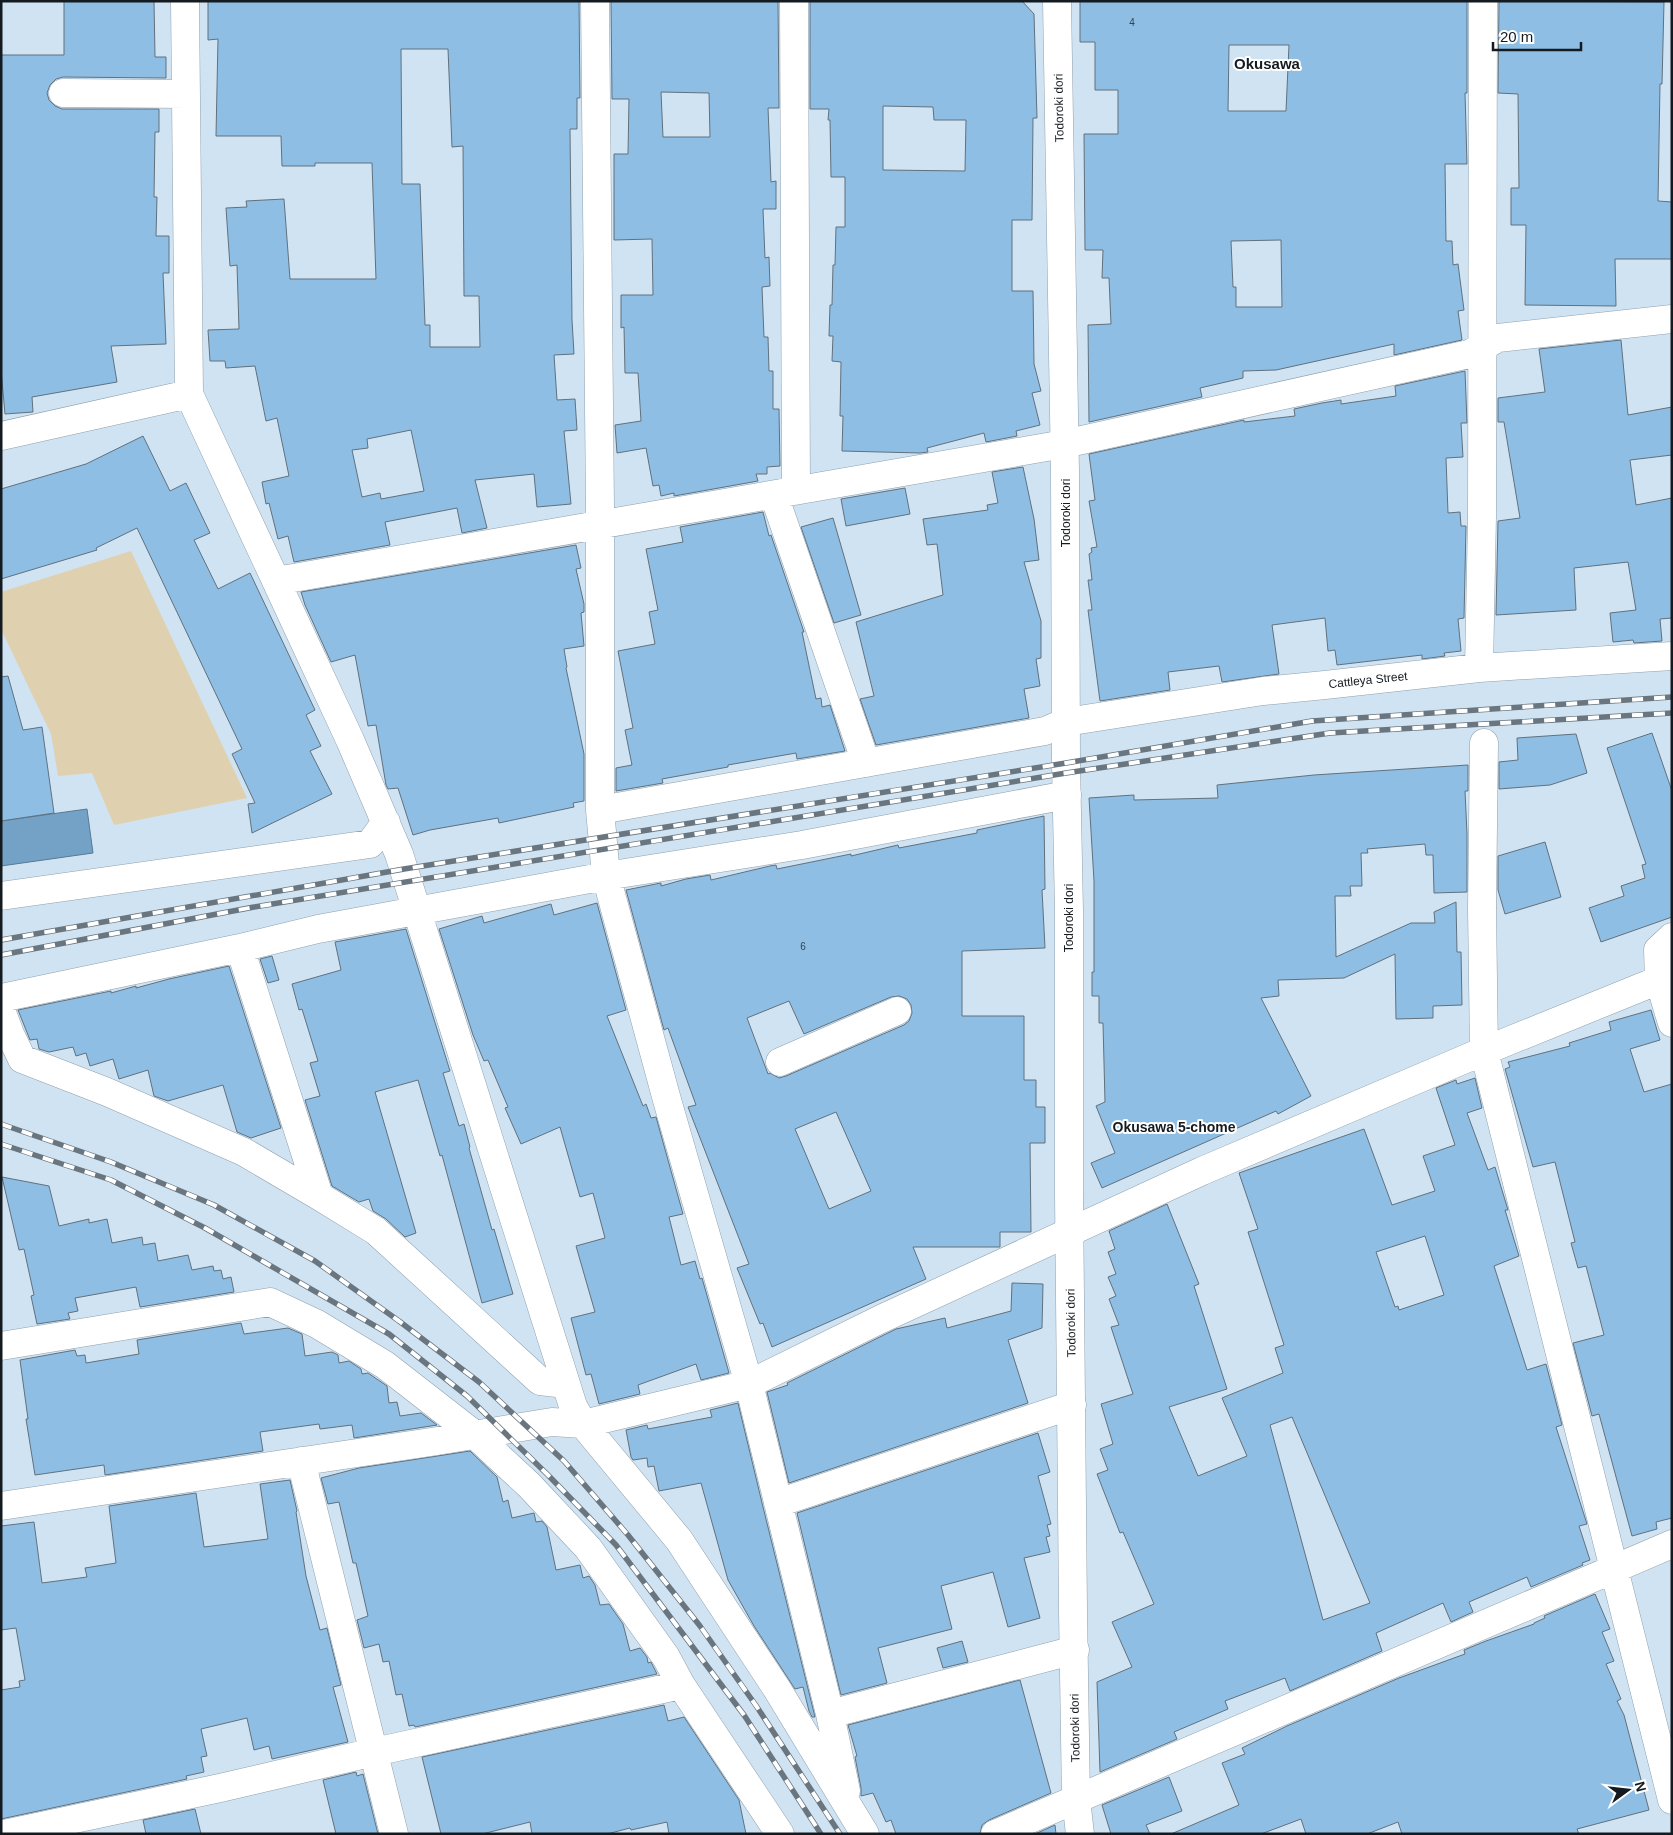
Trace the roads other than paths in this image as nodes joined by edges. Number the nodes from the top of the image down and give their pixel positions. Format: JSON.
{"nodes":[{"id":1,"x":185,"y":1,"type":"edge"},
{"id":2,"x":595,"y":1,"type":"edge"},
{"id":3,"x":794,"y":1,"type":"edge"},
{"id":4,"x":1057,"y":1,"type":"edge"},
{"id":5,"x":1483,"y":1,"type":"edge"},
{"id":6,"x":63,"y":92,"type":"dead end"},
{"id":7,"x":186,"y":94,"type":"junction"},
{"id":8,"x":1672,"y":319,"type":"edge"},
{"id":9,"x":1483,"y":348,"type":"junction"},
{"id":10,"x":190,"y":394,"type":"junction"},
{"id":11,"x":1,"y":436,"type":"edge"},
{"id":12,"x":1064,"y":444,"type":"junction"},
{"id":13,"x":785,"y":492,"type":"junction"},
{"id":14,"x":600,"y":523,"type":"junction"},
{"id":15,"x":276,"y":581,"type":"junction"},
{"id":16,"x":1672,"y":656,"type":"edge"},
{"id":17,"x":1480,"y":668,"type":"junction"},
{"id":18,"x":1066,"y":722,"type":"junction"},
{"id":19,"x":1484,"y":744,"type":"dead end"},
{"id":20,"x":866,"y":763,"type":"junction"},
{"id":21,"x":1067,"y":795,"type":"junction"},
{"id":22,"x":600,"y":810,"type":"junction"},
{"id":23,"x":386,"y":822,"type":"junction"},
{"id":24,"x":606,"y":876,"type":"junction"},
{"id":25,"x":1,"y":896,"type":"edge"},
{"id":26,"x":417,"y":910,"type":"junction"},
{"id":27,"x":1672,"y":937,"type":"edge"},
{"id":28,"x":240,"y":948,"type":"junction"},
{"id":29,"x":1659,"y":980,"type":"junction"},
{"id":30,"x":1,"y":998,"type":"edge"},
{"id":31,"x":1,"y":1010,"type":"edge"},
{"id":32,"x":897,"y":1011,"type":"dead end"},
{"id":33,"x":1672,"y":1023,"type":"edge"},
{"id":34,"x":1484,"y":1051,"type":"junction"},
{"id":35,"x":780,"y":1062,"type":"dead end"},
{"id":36,"x":319,"y":1196,"type":"junction"},
{"id":37,"x":1070,"y":1232,"type":"junction"},
{"id":38,"x":1,"y":1346,"type":"edge"},
{"id":39,"x":566,"y":1384,"type":"junction"},
{"id":40,"x":749,"y":1384,"type":"junction"},
{"id":41,"x":1072,"y":1405,"type":"junction"},
{"id":42,"x":583,"y":1424,"type":"junction"},
{"id":43,"x":476,"y":1435,"type":"junction"},
{"id":44,"x":301,"y":1461,"type":"junction"},
{"id":45,"x":778,"y":1504,"type":"junction"},
{"id":46,"x":1,"y":1506,"type":"edge"},
{"id":47,"x":1672,"y":1544,"type":"edge"},
{"id":48,"x":1613,"y":1569,"type":"junction"},
{"id":49,"x":1074,"y":1650,"type":"junction"},
{"id":50,"x":681,"y":1686,"type":"junction"},
{"id":51,"x":830,"y":1714,"type":"junction"},
{"id":52,"x":374,"y":1752,"type":"junction"},
{"id":53,"x":1076,"y":1799,"type":"junction"},
{"id":54,"x":1672,"y":1800,"type":"edge"},
{"id":55,"x":858,"y":1823,"type":"edge"},
{"id":56,"x":4,"y":1834,"type":"edge"},
{"id":57,"x":394,"y":1834,"type":"edge"},
{"id":58,"x":780,"y":1834,"type":"edge"},
{"id":59,"x":995,"y":1834,"type":"edge"},
{"id":60,"x":1080,"y":1834,"type":"edge"}],
"edges":[{"from":1,"to":7,"type":"street"},
{"from":2,"to":14,"type":"street"},
{"from":3,"to":13,"type":"street"},
{"from":4,"to":12,"type":"street","name":"Todoroki dori"},
{"from":5,"to":9,"type":"street"},
{"from":6,"to":7,"type":"street"},
{"from":7,"to":10,"type":"street"},
{"from":8,"to":9,"type":"street"},
{"from":9,"to":12,"type":"street"},
{"from":9,"to":17,"type":"street"},
{"from":10,"to":11,"type":"street"},
{"from":10,"to":15,"type":"street"},
{"from":12,"to":13,"type":"street"},
{"from":12,"to":18,"type":"street","name":"Todoroki dori"},
{"from":13,"to":14,"type":"street"},
{"from":13,"to":20,"type":"street"},
{"from":14,"to":15,"type":"street"},
{"from":14,"to":22,"type":"street"},
{"from":15,"to":23,"type":"street"},
{"from":16,"to":17,"type":"street","name":"Cattleya Street"},
{"from":17,"to":18,"type":"street","name":"Cattleya Street"},
{"from":18,"to":20,"type":"street","name":"Cattleya Street"},
{"from":18,"to":21,"type":"street","name":"Todoroki dori"},
{"from":19,"to":34,"type":"street"},
{"from":20,"to":22,"type":"street","name":"Cattleya Street"},
{"from":21,"to":24,"type":"street"},
{"from":21,"to":37,"type":"street","name":"Todoroki dori"},
{"from":22,"to":24,"type":"street"},
{"from":23,"to":25,"type":"street"},
{"from":23,"to":26,"type":"street"},
{"from":24,"to":26,"type":"street"},
{"from":24,"to":40,"type":"street"},
{"from":26,"to":28,"type":"street"},
{"from":26,"to":39,"type":"street"},
{"from":27,"to":29,"type":"street"},
{"from":28,"to":30,"type":"street"},
{"from":28,"to":36,"type":"street"},
{"from":29,"to":33,"type":"street"},
{"from":29,"to":34,"type":"street"},
{"from":31,"to":36,"type":"street"},
{"from":32,"to":35,"type":"street"},
{"from":34,"to":37,"type":"street"},
{"from":34,"to":48,"type":"street"},
{"from":36,"to":39,"type":"street"},
{"from":37,"to":40,"type":"street"},
{"from":37,"to":41,"type":"street","name":"Todoroki dori"},
{"from":38,"to":43,"type":"street"},
{"from":39,"to":42,"type":"street"},
{"from":40,"to":42,"type":"street"},
{"from":40,"to":45,"type":"street"},
{"from":41,"to":45,"type":"street"},
{"from":41,"to":49,"type":"street","name":"Todoroki dori"},
{"from":42,"to":43,"type":"street"},
{"from":42,"to":55,"type":"street"},
{"from":43,"to":44,"type":"street"},
{"from":43,"to":50,"type":"street"},
{"from":44,"to":46,"type":"street"},
{"from":44,"to":52,"type":"street"},
{"from":45,"to":51,"type":"street"},
{"from":47,"to":48,"type":"street"},
{"from":48,"to":53,"type":"street"},
{"from":48,"to":54,"type":"street"},
{"from":49,"to":51,"type":"street"},
{"from":49,"to":53,"type":"street","name":"Todoroki dori"},
{"from":50,"to":52,"type":"street"},
{"from":50,"to":58,"type":"street"},
{"from":51,"to":55,"type":"street"},
{"from":52,"to":56,"type":"street"},
{"from":52,"to":57,"type":"street"},
{"from":53,"to":59,"type":"street"},
{"from":53,"to":60,"type":"street","name":"Todoroki dori"}]}
